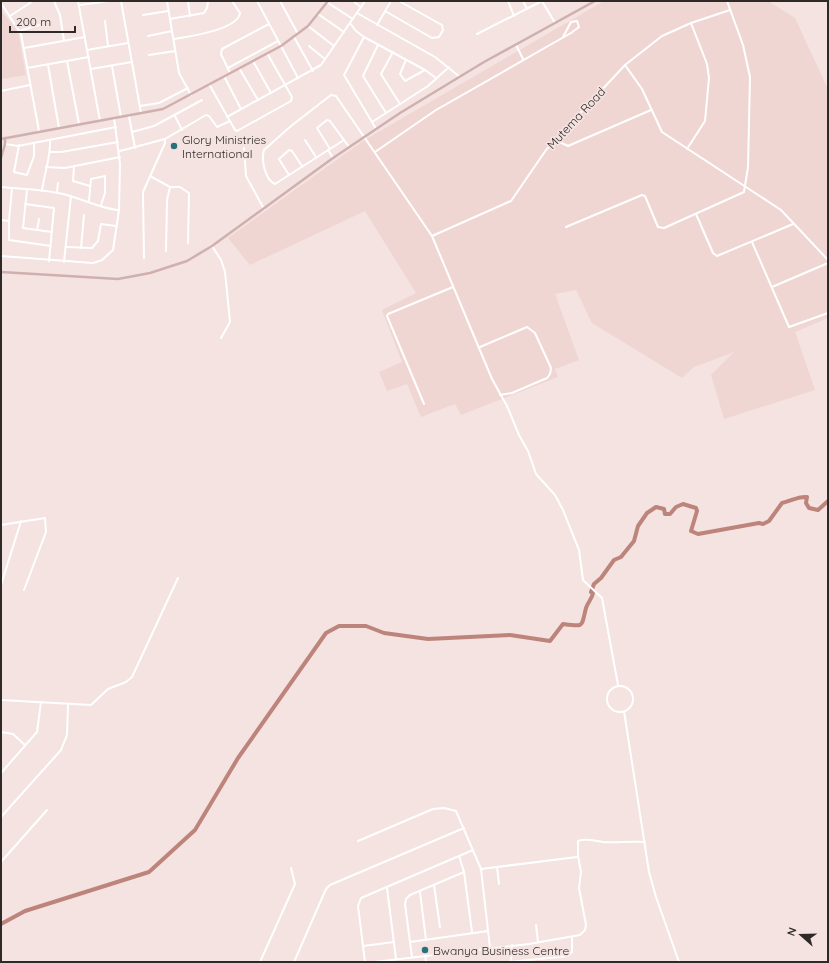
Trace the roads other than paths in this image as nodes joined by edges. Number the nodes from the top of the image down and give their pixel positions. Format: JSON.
{"nodes":[{"id":1,"x":33,"y":1,"type":"edge"},
{"id":2,"x":54,"y":1,"type":"edge"},
{"id":3,"x":78,"y":1,"type":"edge"},
{"id":4,"x":109,"y":1,"type":"edge"},
{"id":5,"x":122,"y":1,"type":"edge"},
{"id":6,"x":167,"y":1,"type":"edge"},
{"id":7,"x":188,"y":1,"type":"edge"},
{"id":8,"x":208,"y":1,"type":"edge"},
{"id":9,"x":232,"y":1,"type":"edge"},
{"id":10,"x":257,"y":1,"type":"edge"},
{"id":11,"x":280,"y":1,"type":"edge"},
{"id":12,"x":327,"y":1,"type":"edge"},
{"id":13,"x":353,"y":1,"type":"edge"},
{"id":14,"x":365,"y":1,"type":"edge"},
{"id":15,"x":391,"y":1,"type":"edge"},
{"id":16,"x":399,"y":1,"type":"edge"},
{"id":17,"x":508,"y":1,"type":"edge"},
{"id":18,"x":523,"y":1,"type":"edge"},
{"id":19,"x":542,"y":1,"type":"edge"},
{"id":20,"x":595,"y":1,"type":"edge"},
{"id":21,"x":727,"y":1,"type":"edge"},
{"id":22,"x":100,"y":2,"type":"edge"},
{"id":23,"x":1,"y":3,"type":"edge"},
{"id":24,"x":80,"y":5,"type":"junction"},
{"id":25,"x":361,"y":7,"type":"junction"},
{"id":26,"x":528,"y":9,"type":"junction"},
{"id":27,"x":730,"y":10,"type":"junction"},
{"id":28,"x":168,"y":11,"type":"junction"},
{"id":29,"x":385,"y":11,"type":"junction"},
{"id":30,"x":356,"y":13,"type":"junction"},
{"id":31,"x":318,"y":14,"type":"junction"},
{"id":32,"x":143,"y":15,"type":"dead end"},
{"id":33,"x":10,"y":16,"type":"junction"},
{"id":34,"x":190,"y":16,"type":"junction"},
{"id":35,"x":514,"y":16,"type":"junction"},
{"id":36,"x":170,"y":19,"type":"junction"},
{"id":37,"x":353,"y":19,"type":"junction"},
{"id":38,"x":104,"y":21,"type":"dead end"},
{"id":39,"x":350,"y":23,"type":"junction"},
{"id":40,"x":555,"y":23,"type":"junction"},
{"id":41,"x":691,"y":23,"type":"junction"},
{"id":42,"x":42,"y":24,"type":"dead end"},
{"id":43,"x":269,"y":24,"type":"junction"},
{"id":44,"x":377,"y":24,"type":"junction"},
{"id":45,"x":308,"y":26,"type":"junction"},
{"id":46,"x":19,"y":31,"type":"junction"},
{"id":47,"x":172,"y":31,"type":"junction"},
{"id":48,"x":344,"y":32,"type":"junction"},
{"id":49,"x":298,"y":34,"type":"junction"},
{"id":50,"x":478,"y":34,"type":"dead end"},
{"id":51,"x":148,"y":36,"type":"dead end"},
{"id":52,"x":85,"y":37,"type":"junction"},
{"id":53,"x":294,"y":37,"type":"junction"},
{"id":54,"x":364,"y":37,"type":"junction"},
{"id":55,"x":564,"y":37,"type":"junction"},
{"id":56,"x":173,"y":39,"type":"junction"},
{"id":57,"x":64,"y":41,"type":"junction"},
{"id":58,"x":278,"y":41,"type":"junction"},
{"id":59,"x":128,"y":43,"type":"junction"},
{"id":60,"x":516,"y":44,"type":"junction"},
{"id":61,"x":378,"y":45,"type":"junction"},
{"id":62,"x":108,"y":46,"type":"junction"},
{"id":63,"x":281,"y":46,"type":"junction"},
{"id":64,"x":309,"y":46,"type":"dead end"},
{"id":65,"x":334,"y":46,"type":"junction"},
{"id":66,"x":24,"y":48,"type":"junction"},
{"id":67,"x":87,"y":50,"type":"junction"},
{"id":68,"x":176,"y":51,"type":"junction"},
{"id":69,"x":393,"y":52,"type":"junction"},
{"id":70,"x":268,"y":53,"type":"junction"},
{"id":71,"x":149,"y":55,"type":"dead end"},
{"id":72,"x":89,"y":57,"type":"junction"},
{"id":73,"x":326,"y":59,"type":"junction"},
{"id":74,"x":523,"y":59,"type":"junction"},
{"id":75,"x":406,"y":60,"type":"junction"},
{"id":76,"x":253,"y":61,"type":"junction"},
{"id":77,"x":67,"y":62,"type":"junction"},
{"id":78,"x":132,"y":62,"type":"junction"},
{"id":79,"x":48,"y":65,"type":"junction"},
{"id":80,"x":112,"y":66,"type":"junction"},
{"id":81,"x":625,"y":66,"type":"junction"},
{"id":82,"x":27,"y":68,"type":"junction"},
{"id":83,"x":228,"y":68,"type":"junction"},
{"id":84,"x":239,"y":68,"type":"junction"},
{"id":85,"x":448,"y":68,"type":"junction"},
{"id":86,"x":91,"y":70,"type":"junction"},
{"id":87,"x":424,"y":70,"type":"junction"},
{"id":88,"x":312,"y":71,"type":"junction"},
{"id":89,"x":230,"y":73,"type":"junction"},
{"id":90,"x":224,"y":76,"type":"junction"},
{"id":91,"x":460,"y":77,"type":"junction"},
{"id":92,"x":298,"y":78,"type":"junction"},
{"id":93,"x":436,"y":78,"type":"junction"},
{"id":94,"x":209,"y":84,"type":"junction"},
{"id":95,"x":30,"y":85,"type":"junction"},
{"id":96,"x":285,"y":85,"type":"junction"},
{"id":97,"x":188,"y":88,"type":"junction"},
{"id":98,"x":1,"y":91,"type":"edge"},
{"id":99,"x":271,"y":93,"type":"junction"},
{"id":100,"x":191,"y":95,"type":"junction"},
{"id":101,"x":202,"y":100,"type":"dead end"},
{"id":102,"x":258,"y":100,"type":"junction"},
{"id":103,"x":400,"y":104,"type":"junction"},
{"id":104,"x":140,"y":106,"type":"junction"},
{"id":105,"x":397,"y":107,"type":"junction"},
{"id":106,"x":241,"y":109,"type":"junction"},
{"id":107,"x":651,"y":110,"type":"junction"},
{"id":108,"x":386,"y":113,"type":"junction"},
{"id":109,"x":400,"y":113,"type":"junction"},
{"id":110,"x":141,"y":114,"type":"junction"},
{"id":111,"x":129,"y":116,"type":"junction"},
{"id":112,"x":175,"y":116,"type":"junction"},
{"id":113,"x":121,"y":117,"type":"junction"},
{"id":114,"x":227,"y":117,"type":"junction"},
{"id":115,"x":114,"y":118,"type":"junction"},
{"id":116,"x":100,"y":121,"type":"junction"},
{"id":117,"x":230,"y":121,"type":"junction"},
{"id":118,"x":372,"y":122,"type":"junction"},
{"id":119,"x":79,"y":124,"type":"junction"},
{"id":120,"x":116,"y":127,"type":"junction"},
{"id":121,"x":59,"y":128,"type":"junction"},
{"id":122,"x":376,"y":129,"type":"junction"},
{"id":123,"x":182,"y":130,"type":"junction"},
{"id":124,"x":39,"y":132,"type":"junction"},
{"id":125,"x":132,"y":132,"type":"junction"},
{"id":126,"x":363,"y":138,"type":"junction"},
{"id":127,"x":3,"y":139,"type":"edge"},
{"id":128,"x":165,"y":139,"type":"junction"},
{"id":129,"x":50,"y":140,"type":"junction"},
{"id":130,"x":305,"y":140,"type":"dead end"},
{"id":131,"x":344,"y":140,"type":"junction"},
{"id":132,"x":556,"y":140,"type":"junction"},
{"id":133,"x":118,"y":142,"type":"junction"},
{"id":134,"x":34,"y":143,"type":"junction"},
{"id":135,"x":5,"y":144,"type":"junction"},
{"id":136,"x":19,"y":145,"type":"junction"},
{"id":137,"x":349,"y":147,"type":"junction"},
{"id":138,"x":135,"y":148,"type":"junction"},
{"id":139,"x":244,"y":148,"type":"dead end"},
{"id":140,"x":687,"y":148,"type":"junction"},
{"id":141,"x":329,"y":150,"type":"junction"},
{"id":142,"x":120,"y":151,"type":"junction"},
{"id":143,"x":50,"y":152,"type":"junction"},
{"id":144,"x":374,"y":152,"type":"junction"},
{"id":145,"x":120,"y":157,"type":"junction"},
{"id":146,"x":1,"y":158,"type":"edge"},
{"id":147,"x":316,"y":158,"type":"junction"},
{"id":148,"x":333,"y":158,"type":"junction"},
{"id":149,"x":74,"y":166,"type":"junction"},
{"id":150,"x":302,"y":166,"type":"junction"},
{"id":151,"x":46,"y":167,"type":"junction"},
{"id":152,"x":289,"y":175,"type":"junction"},
{"id":153,"x":150,"y":176,"type":"junction"},
{"id":154,"x":58,"y":183,"type":"dead end"},
{"id":155,"x":90,"y":186,"type":"junction"},
{"id":156,"x":746,"y":186,"type":"junction"},
{"id":157,"x":1,"y":187,"type":"edge"},
{"id":158,"x":170,"y":187,"type":"junction"},
{"id":159,"x":12,"y":188,"type":"junction"},
{"id":160,"x":27,"y":190,"type":"junction"},
{"id":161,"x":42,"y":191,"type":"junction"},
{"id":162,"x":57,"y":192,"type":"junction"},
{"id":163,"x":72,"y":196,"type":"junction"},
{"id":164,"x":89,"y":201,"type":"junction"},
{"id":165,"x":25,"y":204,"type":"junction"},
{"id":166,"x":101,"y":205,"type":"junction"},
{"id":167,"x":264,"y":209,"type":"junction"},
{"id":168,"x":119,"y":210,"type":"junction"},
{"id":169,"x":696,"y":214,"type":"junction"},
{"id":170,"x":84,"y":215,"type":"dead end"},
{"id":171,"x":39,"y":219,"type":"dead end"},
{"id":172,"x":1,"y":220,"type":"edge"},
{"id":173,"x":8,"y":221,"type":"junction"},
{"id":174,"x":793,"y":224,"type":"junction"},
{"id":175,"x":117,"y":226,"type":"junction"},
{"id":176,"x":566,"y":227,"type":"dead end"},
{"id":177,"x":37,"y":230,"type":"junction"},
{"id":178,"x":52,"y":232,"type":"junction"},
{"id":179,"x":432,"y":236,"type":"junction"},
{"id":180,"x":752,"y":242,"type":"junction"},
{"id":181,"x":188,"y":243,"type":"dead end"},
{"id":182,"x":51,"y":246,"type":"junction"},
{"id":183,"x":212,"y":246,"type":"junction"},
{"id":184,"x":66,"y":247,"type":"junction"},
{"id":185,"x":81,"y":248,"type":"junction"},
{"id":186,"x":166,"y":251,"type":"dead end"},
{"id":187,"x":1,"y":256,"type":"edge"},
{"id":188,"x":144,"y":258,"type":"dead end"},
{"id":189,"x":49,"y":261,"type":"junction"},
{"id":190,"x":64,"y":262,"type":"junction"},
{"id":191,"x":828,"y":262,"type":"edge"},
{"id":192,"x":1,"y":272,"type":"edge"},
{"id":193,"x":453,"y":287,"type":"junction"},
{"id":194,"x":772,"y":287,"type":"junction"},
{"id":195,"x":828,"y":313,"type":"edge"},
{"id":196,"x":221,"y":338,"type":"dead end"},
{"id":197,"x":480,"y":347,"type":"junction"},
{"id":198,"x":500,"y":395,"type":"junction"},
{"id":199,"x":424,"y":404,"type":"dead end"},
{"id":200,"x":21,"y":521,"type":"junction"},
{"id":201,"x":1,"y":525,"type":"edge"},
{"id":202,"x":178,"y":578,"type":"dead end"},
{"id":203,"x":1,"y":585,"type":"edge"},
{"id":204,"x":24,"y":590,"type":"dead end"},
{"id":205,"x":618,"y":685,"type":"junction"},
{"id":206,"x":1,"y":700,"type":"edge"},
{"id":207,"x":41,"y":702,"type":"junction"},
{"id":208,"x":68,"y":705,"type":"junction"},
{"id":209,"x":624,"y":711,"type":"junction"},
{"id":210,"x":1,"y":732,"type":"edge"},
{"id":211,"x":26,"y":746,"type":"junction"},
{"id":212,"x":1,"y":773,"type":"edge"},
{"id":213,"x":47,"y":810,"type":"dead end"},
{"id":214,"x":1,"y":817,"type":"edge"},
{"id":215,"x":464,"y":828,"type":"junction"},
{"id":216,"x":358,"y":841,"type":"dead end"},
{"id":217,"x":645,"y":842,"type":"junction"},
{"id":218,"x":473,"y":850,"type":"junction"},
{"id":219,"x":459,"y":856,"type":"junction"},
{"id":220,"x":578,"y":856,"type":"junction"},
{"id":221,"x":1,"y":862,"type":"edge"},
{"id":222,"x":497,"y":867,"type":"junction"},
{"id":223,"x":290,"y":868,"type":"dead end"},
{"id":224,"x":481,"y":869,"type":"junction"},
{"id":225,"x":464,"y":872,"type":"junction"},
{"id":226,"x":499,"y":884,"type":"dead end"},
{"id":227,"x":434,"y":885,"type":"junction"},
{"id":228,"x":387,"y":888,"type":"junction"},
{"id":229,"x":420,"y":892,"type":"junction"},
{"id":230,"x":536,"y":925,"type":"dead end"},
{"id":231,"x":440,"y":927,"type":"dead end"},
{"id":232,"x":488,"y":931,"type":"junction"},
{"id":233,"x":472,"y":932,"type":"junction"},
{"id":234,"x":572,"y":937,"type":"junction"},
{"id":235,"x":426,"y":940,"type":"junction"},
{"id":236,"x":394,"y":942,"type":"junction"},
{"id":237,"x":410,"y":942,"type":"junction"},
{"id":238,"x":538,"y":942,"type":"junction"},
{"id":239,"x":363,"y":946,"type":"junction"},
{"id":240,"x":512,"y":946,"type":"junction"},
{"id":241,"x":490,"y":948,"type":"junction"},
{"id":242,"x":425,"y":955,"type":"junction"},
{"id":243,"x":412,"y":957,"type":"junction"},
{"id":244,"x":396,"y":959,"type":"junction"},
{"id":245,"x":260,"y":962,"type":"edge"},
{"id":246,"x":294,"y":962,"type":"edge"},
{"id":247,"x":365,"y":962,"type":"edge"},
{"id":248,"x":374,"y":962,"type":"edge"},
{"id":249,"x":426,"y":962,"type":"edge"},
{"id":250,"x":510,"y":962,"type":"edge"},
{"id":251,"x":679,"y":962,"type":"edge"}],
"edges":[{"from":1,"to":33,"type":"street"},
{"from":2,"to":57,"type":"street"},
{"from":3,"to":24,"type":"street"},
{"from":4,"to":22,"type":"street"},
{"from":5,"to":59,"type":"street"},
{"from":6,"to":28,"type":"street"},
{"from":7,"to":34,"type":"street"},
{"from":8,"to":34,"type":"street"},
{"from":9,"to":56,"type":"street"},
{"from":10,"to":43,"type":"street"},
{"from":11,"to":49,"type":"street"},
{"from":12,"to":31,"type":"main road"},
{"from":12,"to":37,"type":"street"},
{"from":13,"to":25,"type":"street"},
{"from":14,"to":25,"type":"street"},
{"from":15,"to":29,"type":"street"},
{"from":16,"to":29,"type":"street"},
{"from":17,"to":35,"type":"street"},
{"from":18,"to":26,"type":"street"},
{"from":19,"to":26,"type":"street"},
{"from":19,"to":40,"type":"street"},
{"from":20,"to":40,"type":"main road"},
{"from":21,"to":27,"type":"street"},
{"from":22,"to":24,"type":"street"},
{"from":23,"to":33,"type":"street"},
{"from":24,"to":52,"type":"street"},
{"from":25,"to":30,"type":"street"},
{"from":26,"to":35,"type":"street"},
{"from":27,"to":41,"type":"street","name":"Mutema Road"},
{"from":27,"to":156,"type":"street"},
{"from":28,"to":32,"type":"street"},
{"from":28,"to":36,"type":"street"},
{"from":29,"to":44,"type":"street"},
{"from":30,"to":37,"type":"street"},
{"from":30,"to":44,"type":"street"},
{"from":31,"to":45,"type":"main road"},
{"from":31,"to":48,"type":"street"},
{"from":33,"to":46,"type":"street"},
{"from":34,"to":36,"type":"street"},
{"from":35,"to":50,"type":"street"},
{"from":36,"to":47,"type":"street"},
{"from":37,"to":39,"type":"street"},
{"from":38,"to":62,"type":"street"},
{"from":39,"to":48,"type":"street"},
{"from":39,"to":54,"type":"street"},
{"from":40,"to":60,"type":"main road"},
{"from":41,"to":81,"type":"street","name":"Mutema Road"},
{"from":41,"to":140,"type":"street"},
{"from":42,"to":46,"type":"street"},
{"from":43,"to":58,"type":"street"},
{"from":43,"to":83,"type":"street"},
{"from":44,"to":85,"type":"street"},
{"from":45,"to":49,"type":"main road"},
{"from":45,"to":65,"type":"street"},
{"from":46,"to":66,"type":"street"},
{"from":47,"to":51,"type":"street"},
{"from":47,"to":56,"type":"street"},
{"from":48,"to":65,"type":"street"},
{"from":49,"to":53,"type":"main road"},
{"from":52,"to":57,"type":"street"},
{"from":52,"to":67,"type":"street"},
{"from":53,"to":63,"type":"main road"},
{"from":53,"to":88,"type":"street"},
{"from":54,"to":61,"type":"street"},
{"from":54,"to":118,"type":"street"},
{"from":55,"to":55,"type":"street"},
{"from":55,"to":74,"type":"street"},
{"from":56,"to":68,"type":"street"},
{"from":57,"to":66,"type":"street"},
{"from":58,"to":63,"type":"street"},
{"from":58,"to":83,"type":"street"},
{"from":59,"to":62,"type":"street"},
{"from":59,"to":78,"type":"street"},
{"from":60,"to":74,"type":"street"},
{"from":60,"to":91,"type":"main road"},
{"from":61,"to":69,"type":"street"},
{"from":61,"to":108,"type":"street"},
{"from":62,"to":67,"type":"street"},
{"from":63,"to":70,"type":"main road"},
{"from":63,"to":92,"type":"street"},
{"from":64,"to":73,"type":"street"},
{"from":65,"to":73,"type":"street"},
{"from":66,"to":82,"type":"street"},
{"from":67,"to":72,"type":"street"},
{"from":68,"to":71,"type":"street"},
{"from":68,"to":97,"type":"street"},
{"from":69,"to":75,"type":"street"},
{"from":69,"to":103,"type":"street"},
{"from":70,"to":76,"type":"main road"},
{"from":70,"to":96,"type":"street"},
{"from":72,"to":77,"type":"street"},
{"from":72,"to":86,"type":"street"},
{"from":73,"to":88,"type":"street"},
{"from":74,"to":144,"type":"street"},
{"from":75,"to":87,"type":"street"},
{"from":75,"to":87,"type":"street"},
{"from":76,"to":84,"type":"main road"},
{"from":76,"to":99,"type":"street"},
{"from":77,"to":79,"type":"street"},
{"from":77,"to":119,"type":"street"},
{"from":78,"to":80,"type":"street"},
{"from":78,"to":104,"type":"street"},
{"from":79,"to":82,"type":"street"},
{"from":79,"to":121,"type":"street"},
{"from":80,"to":86,"type":"street"},
{"from":80,"to":113,"type":"street"},
{"from":81,"to":107,"type":"street"},
{"from":81,"to":132,"type":"street","name":"Mutema Road"},
{"from":82,"to":95,"type":"street"},
{"from":83,"to":89,"type":"street"},
{"from":84,"to":89,"type":"main road"},
{"from":84,"to":102,"type":"street"},
{"from":85,"to":91,"type":"street"},
{"from":85,"to":93,"type":"street"},
{"from":86,"to":116,"type":"street"},
{"from":87,"to":93,"type":"street"},
{"from":88,"to":92,"type":"street"},
{"from":89,"to":90,"type":"main road"},
{"from":90,"to":94,"type":"main road"},
{"from":90,"to":106,"type":"street"},
{"from":91,"to":109,"type":"main road"},
{"from":92,"to":96,"type":"street"},
{"from":93,"to":103,"type":"street"},
{"from":94,"to":100,"type":"main road"},
{"from":94,"to":114,"type":"street"},
{"from":95,"to":98,"type":"street"},
{"from":95,"to":124,"type":"street"},
{"from":96,"to":99,"type":"street"},
{"from":96,"to":117,"type":"street"},
{"from":97,"to":100,"type":"street"},
{"from":97,"to":104,"type":"street"},
{"from":99,"to":102,"type":"street"},
{"from":100,"to":110,"type":"main road"},
{"from":101,"to":112,"type":"street"},
{"from":102,"to":106,"type":"street"},
{"from":103,"to":105,"type":"street"},
{"from":104,"to":110,"type":"street"},
{"from":105,"to":108,"type":"street"},
{"from":105,"to":109,"type":"street"},
{"from":106,"to":114,"type":"street"},
{"from":107,"to":132,"type":"street"},
{"from":107,"to":140,"type":"street"},
{"from":108,"to":118,"type":"street"},
{"from":109,"to":122,"type":"main road"},
{"from":110,"to":111,"type":"main road"},
{"from":111,"to":113,"type":"main road"},
{"from":111,"to":125,"type":"street"},
{"from":112,"to":123,"type":"street"},
{"from":112,"to":125,"type":"street"},
{"from":113,"to":115,"type":"main road"},
{"from":114,"to":117,"type":"street"},
{"from":115,"to":116,"type":"main road"},
{"from":115,"to":120,"type":"street"},
{"from":116,"to":119,"type":"main road"},
{"from":117,"to":123,"type":"street"},
{"from":118,"to":122,"type":"street"},
{"from":119,"to":121,"type":"main road"},
{"from":120,"to":129,"type":"street"},
{"from":120,"to":133,"type":"street"},
{"from":121,"to":124,"type":"main road"},
{"from":122,"to":126,"type":"main road"},
{"from":123,"to":128,"type":"street"},
{"from":124,"to":127,"type":"main road"},
{"from":125,"to":138,"type":"street"},
{"from":126,"to":137,"type":"main road"},
{"from":126,"to":144,"type":"street"},
{"from":126,"to":152,"type":"street"},
{"from":127,"to":135,"type":"main road"},
{"from":128,"to":138,"type":"street"},
{"from":128,"to":153,"type":"street"},
{"from":129,"to":134,"type":"street"},
{"from":129,"to":143,"type":"street"},
{"from":130,"to":147,"type":"street"},
{"from":131,"to":137,"type":"street"},
{"from":131,"to":141,"type":"street"},
{"from":131,"to":141,"type":"street"},
{"from":132,"to":179,"type":"street","name":"Mutema Road"},
{"from":133,"to":142,"type":"street"},
{"from":133,"to":143,"type":"street"},
{"from":134,"to":136,"type":"street"},
{"from":134,"to":136,"type":"street"},
{"from":135,"to":136,"type":"street"},
{"from":135,"to":146,"type":"main road"},
{"from":137,"to":148,"type":"main road"},
{"from":138,"to":142,"type":"street"},
{"from":139,"to":167,"type":"street"},
{"from":140,"to":156,"type":"street"},
{"from":141,"to":147,"type":"street"},
{"from":141,"to":148,"type":"street"},
{"from":142,"to":145,"type":"street"},
{"from":143,"to":151,"type":"street"},
{"from":144,"to":179,"type":"street"},
{"from":145,"to":149,"type":"street"},
{"from":145,"to":168,"type":"street"},
{"from":147,"to":150,"type":"street"},
{"from":148,"to":167,"type":"main road"},
{"from":149,"to":151,"type":"street"},
{"from":149,"to":155,"type":"street"},
{"from":150,"to":152,"type":"street"},
{"from":150,"to":152,"type":"street"},
{"from":151,"to":161,"type":"street"},
{"from":153,"to":158,"type":"street"},
{"from":153,"to":188,"type":"street"},
{"from":154,"to":162,"type":"street"},
{"from":155,"to":164,"type":"street"},
{"from":155,"to":166,"type":"street"},
{"from":156,"to":169,"type":"street"},
{"from":156,"to":174,"type":"street"},
{"from":157,"to":159,"type":"street"},
{"from":158,"to":181,"type":"street"},
{"from":158,"to":186,"type":"street"},
{"from":159,"to":160,"type":"street"},
{"from":159,"to":173,"type":"street"},
{"from":160,"to":161,"type":"street"},
{"from":160,"to":165,"type":"street"},
{"from":161,"to":162,"type":"street"},
{"from":162,"to":163,"type":"street"},
{"from":163,"to":164,"type":"street"},
{"from":163,"to":184,"type":"street"},
{"from":164,"to":166,"type":"street"},
{"from":165,"to":177,"type":"street"},
{"from":165,"to":178,"type":"street"},
{"from":166,"to":168,"type":"street"},
{"from":167,"to":183,"type":"main road"},
{"from":168,"to":175,"type":"street"},
{"from":169,"to":176,"type":"street"},
{"from":169,"to":180,"type":"street"},
{"from":170,"to":185,"type":"street"},
{"from":171,"to":177,"type":"street"},
{"from":172,"to":173,"type":"street"},
{"from":173,"to":182,"type":"street"},
{"from":174,"to":180,"type":"street"},
{"from":174,"to":191,"type":"street"},
{"from":175,"to":185,"type":"street"},
{"from":175,"to":190,"type":"street"},
{"from":177,"to":178,"type":"street"},
{"from":178,"to":182,"type":"street"},
{"from":179,"to":193,"type":"street"},
{"from":180,"to":194,"type":"street"},
{"from":182,"to":189,"type":"street"},
{"from":183,"to":192,"type":"main road"},
{"from":183,"to":196,"type":"street"},
{"from":184,"to":185,"type":"street"},
{"from":184,"to":190,"type":"street"},
{"from":187,"to":189,"type":"street"},
{"from":189,"to":190,"type":"street"},
{"from":191,"to":194,"type":"street"},
{"from":193,"to":197,"type":"street"},
{"from":193,"to":199,"type":"street"},
{"from":194,"to":195,"type":"street"},
{"from":197,"to":198,"type":"street"},
{"from":197,"to":198,"type":"street"},
{"from":198,"to":205,"type":"street"},
{"from":200,"to":201,"type":"street"},
{"from":200,"to":203,"type":"street"},
{"from":200,"to":204,"type":"street"},
{"from":202,"to":208,"type":"street"},
{"from":205,"to":209,"type":"street"},
{"from":205,"to":209,"type":"street"},
{"from":206,"to":207,"type":"street"},
{"from":207,"to":208,"type":"street"},
{"from":207,"to":211,"type":"street"},
{"from":208,"to":214,"type":"street"},
{"from":209,"to":217,"type":"street"},
{"from":210,"to":211,"type":"street"},
{"from":211,"to":212,"type":"street"},
{"from":213,"to":221,"type":"street"},
{"from":215,"to":216,"type":"street"},
{"from":215,"to":218,"type":"street"},
{"from":215,"to":246,"type":"street"},
{"from":217,"to":220,"type":"street"},
{"from":217,"to":251,"type":"street"},
{"from":218,"to":219,"type":"street"},
{"from":218,"to":224,"type":"street"},
{"from":219,"to":225,"type":"street"},
{"from":219,"to":228,"type":"street"},
{"from":220,"to":222,"type":"street"},
{"from":220,"to":234,"type":"street"},
{"from":222,"to":224,"type":"street"},
{"from":222,"to":226,"type":"street"},
{"from":223,"to":245,"type":"street"},
{"from":224,"to":232,"type":"street"},
{"from":225,"to":227,"type":"street"},
{"from":225,"to":233,"type":"street"},
{"from":227,"to":229,"type":"street"},
{"from":227,"to":231,"type":"street"},
{"from":228,"to":236,"type":"street"},
{"from":228,"to":239,"type":"street"},
{"from":229,"to":235,"type":"street"},
{"from":229,"to":237,"type":"street"},
{"from":230,"to":238,"type":"street"},
{"from":232,"to":233,"type":"street"},
{"from":232,"to":241,"type":"street"},
{"from":233,"to":235,"type":"street"},
{"from":234,"to":238,"type":"street"},
{"from":234,"to":250,"type":"street"},
{"from":235,"to":237,"type":"street"},
{"from":236,"to":239,"type":"street"},
{"from":236,"to":244,"type":"street"},
{"from":237,"to":243,"type":"street"},
{"from":238,"to":240,"type":"street"},
{"from":239,"to":247,"type":"street"},
{"from":240,"to":241,"type":"street"},
{"from":240,"to":250,"type":"street"},
{"from":241,"to":242,"type":"street"},
{"from":242,"to":243,"type":"street"},
{"from":242,"to":249,"type":"street"},
{"from":243,"to":244,"type":"street"},
{"from":244,"to":248,"type":"street"}]}
